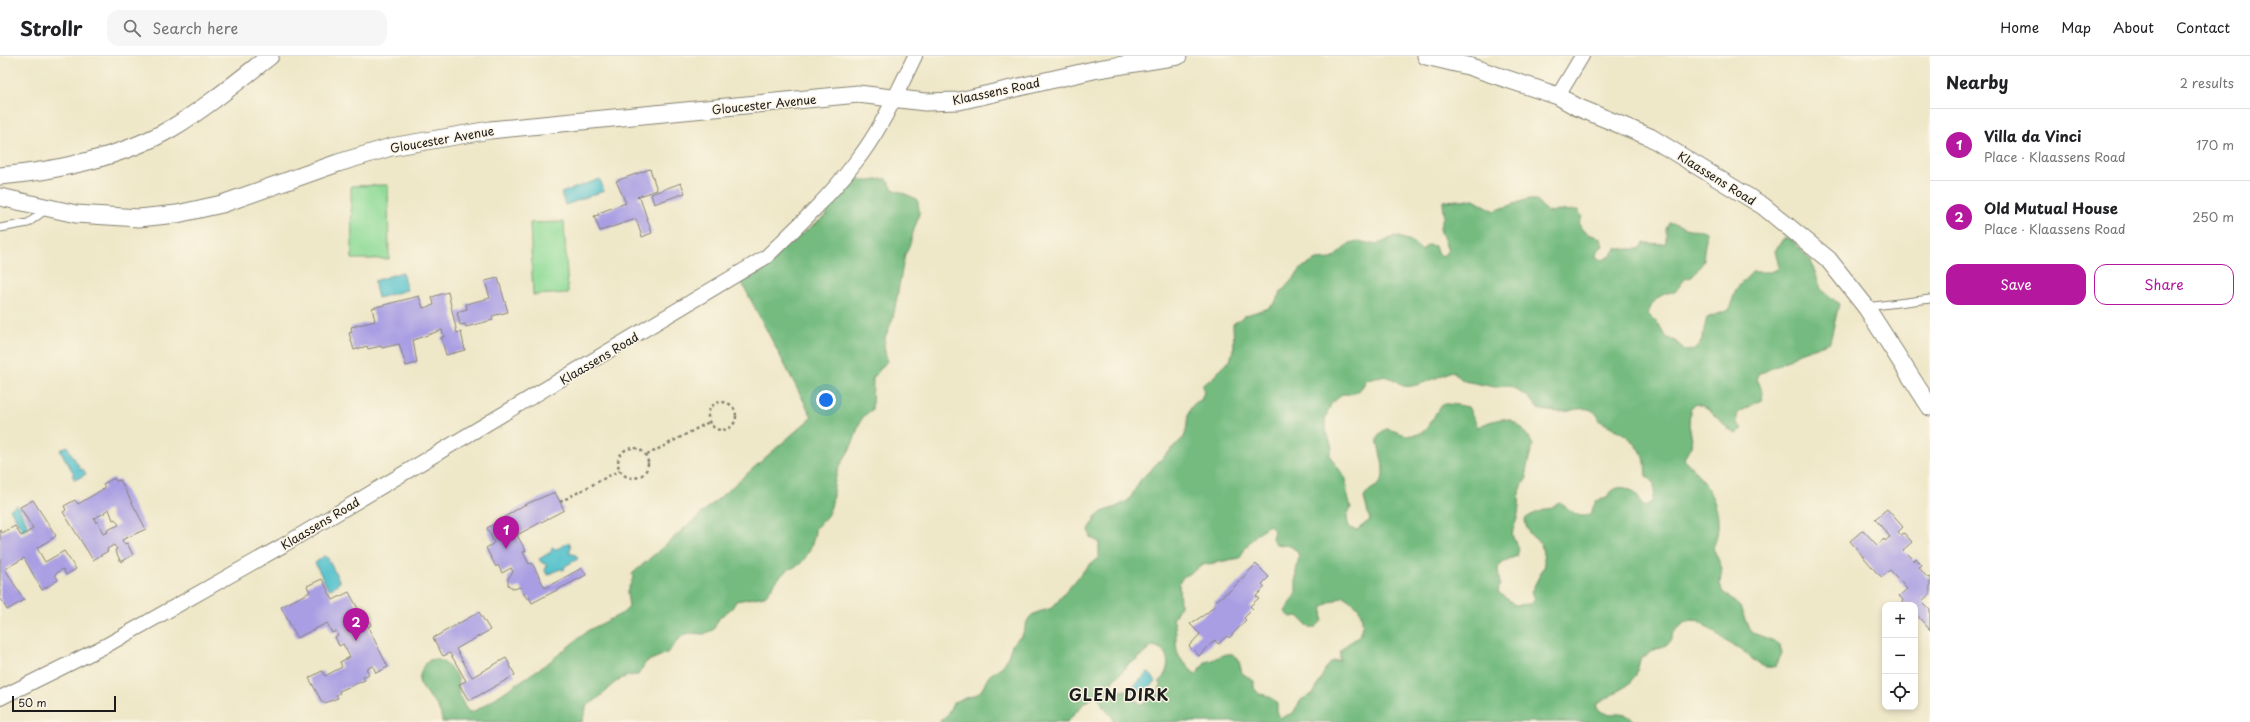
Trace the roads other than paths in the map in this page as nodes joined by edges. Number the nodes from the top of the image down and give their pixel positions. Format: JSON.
{"nodes":[{"id":1,"x":270,"y":56,"type":"edge"},
{"id":2,"x":915,"y":56,"type":"edge"},
{"id":3,"x":1178,"y":56,"type":"edge"},
{"id":4,"x":1426,"y":56,"type":"edge"},
{"id":5,"x":1582,"y":56,"type":"edge"},
{"id":6,"x":1558,"y":96,"type":"junction"},
{"id":7,"x":894,"y":98,"type":"junction"},
{"id":8,"x":0,"y":176,"type":"edge"},
{"id":9,"x":0,"y":198,"type":"edge"},
{"id":10,"x":47,"y":208,"type":"junction"},
{"id":11,"x":0,"y":228,"type":"edge"},
{"id":12,"x":1930,"y":299,"type":"edge"},
{"id":13,"x":1866,"y":307,"type":"junction"},
{"id":14,"x":1930,"y":407,"type":"edge"},
{"id":15,"x":0,"y":698,"type":"edge"}],
"edges":[{"from":1,"to":8,"type":"street"},
{"from":2,"to":7,"type":"street"},
{"from":3,"to":7,"type":"street","name":"Klaassens Road"},
{"from":4,"to":6,"type":"street","name":"Klaassens Road"},
{"from":5,"to":6,"type":"street"},
{"from":6,"to":13,"type":"street","name":"Klaassens Road"},
{"from":7,"to":10,"type":"street","name":"Gloucester Avenue"},
{"from":7,"to":15,"type":"street","name":"Klaassens Road"},
{"from":9,"to":10,"type":"street","name":"Gloucester Avenue"},
{"from":10,"to":11,"type":"lane"},
{"from":12,"to":13,"type":"lane"},
{"from":13,"to":14,"type":"street","name":"Klaassens Road"}]}
